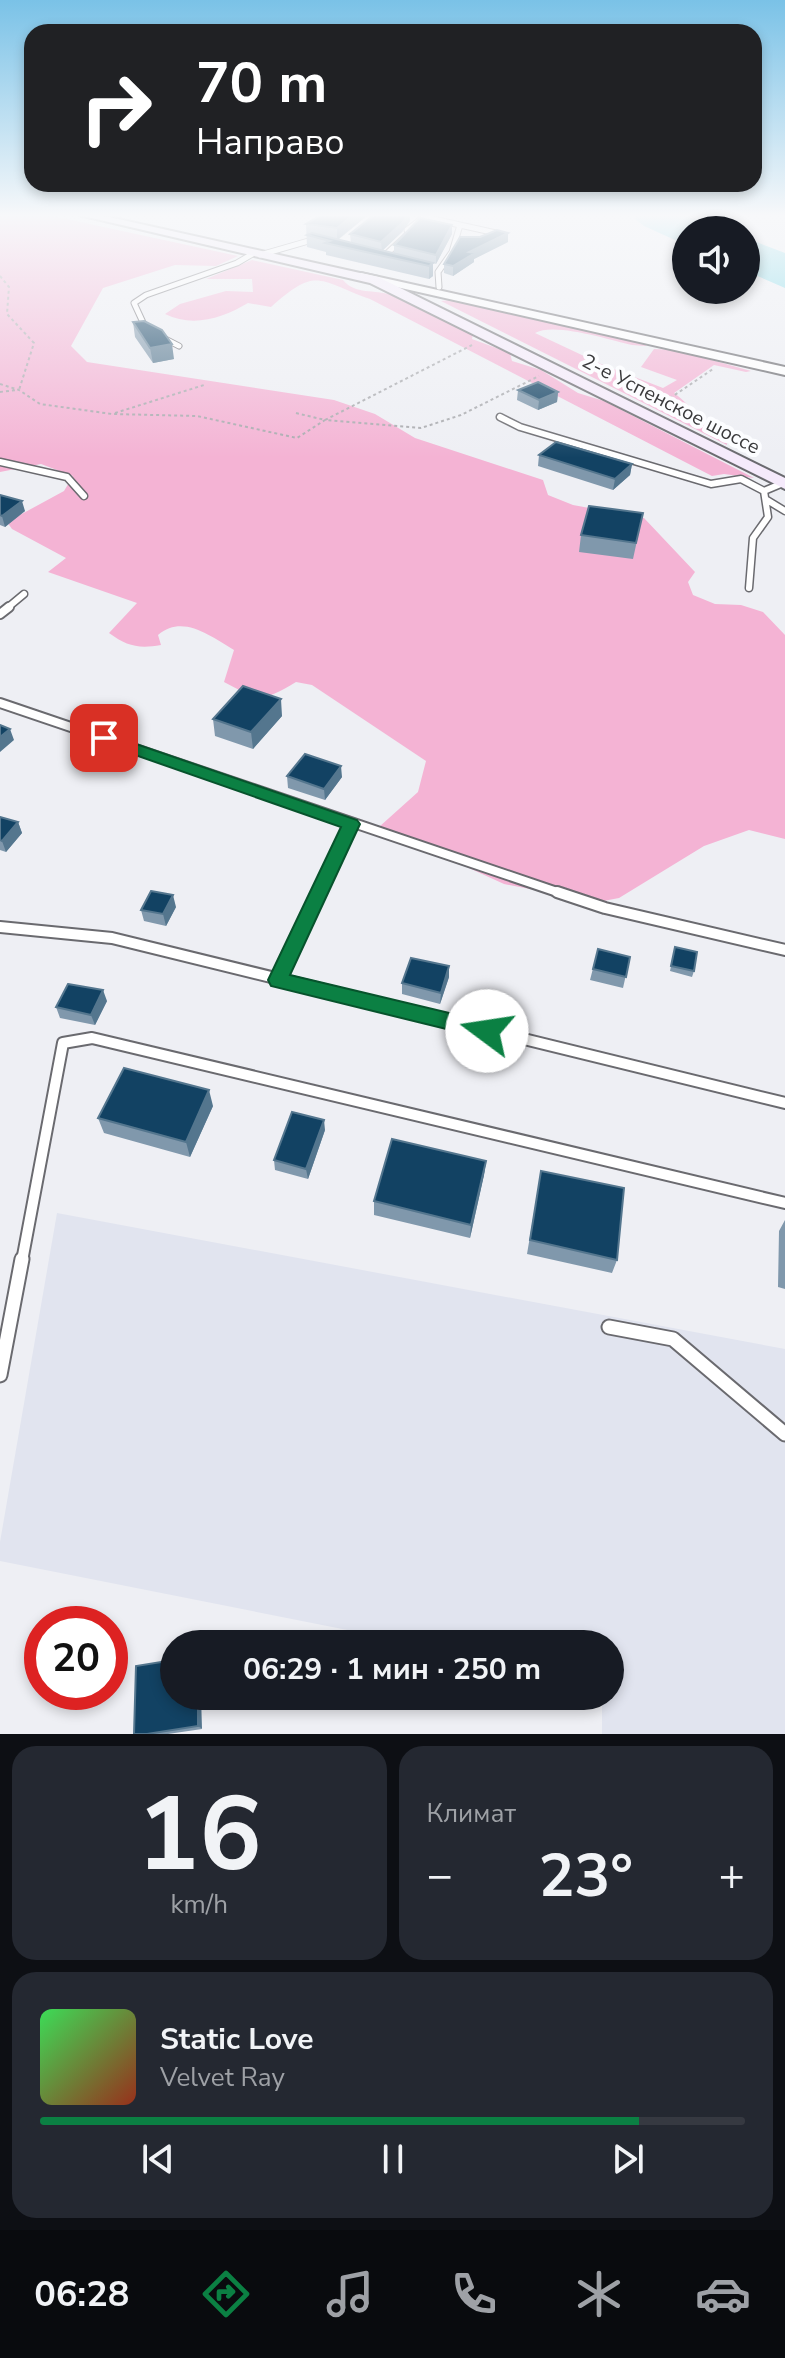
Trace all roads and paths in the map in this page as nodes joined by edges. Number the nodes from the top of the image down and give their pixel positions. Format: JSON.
{"nodes":[{"id":1,"x":8,"y":296,"type":"edge"},
{"id":2,"x":145,"y":296,"type":"edge"},
{"id":3,"x":433,"y":296,"type":"edge"},
{"id":4,"x":443,"y":296,"type":"edge"},
{"id":5,"x":490,"y":336,"type":"junction"},
{"id":6,"x":179,"y":346,"type":"dead end"},
{"id":7,"x":730,"y":358,"type":"junction"},
{"id":8,"x":555,"y":368,"type":"junction"},
{"id":9,"x":785,"y":371,"type":"edge"},
{"id":10,"x":0,"y":384,"type":"edge"},
{"id":11,"x":204,"y":385,"type":"dead end"},
{"id":12,"x":19,"y":390,"type":"junction"},
{"id":13,"x":0,"y":391,"type":"edge"},
{"id":14,"x":296,"y":413,"type":"dead end"},
{"id":15,"x":112,"y":414,"type":"junction"},
{"id":16,"x":646,"y":414,"type":"junction"},
{"id":17,"x":500,"y":417,"type":"dead end"},
{"id":18,"x":325,"y":420,"type":"junction"},
{"id":19,"x":0,"y":462,"type":"edge"},
{"id":20,"x":784,"y":483,"type":"edge"},
{"id":21,"x":764,"y":491,"type":"junction"},
{"id":22,"x":84,"y":496,"type":"dead end"},
{"id":23,"x":767,"y":500,"type":"junction"},
{"id":24,"x":785,"y":511,"type":"edge"},
{"id":25,"x":749,"y":588,"type":"dead end"},
{"id":26,"x":24,"y":594,"type":"dead end"},
{"id":27,"x":0,"y":614,"type":"edge"},
{"id":28,"x":0,"y":703,"type":"edge"},
{"id":29,"x":351,"y":824,"type":"junction"},
{"id":30,"x":0,"y":927,"type":"edge"},
{"id":31,"x":785,"y":950,"type":"edge"},
{"id":32,"x":278,"y":980,"type":"junction"},
{"id":33,"x":785,"y":1103,"type":"edge"},
{"id":34,"x":785,"y":1203,"type":"edge"},
{"id":35,"x":609,"y":1327,"type":"dead end"},
{"id":36,"x":0,"y":1375,"type":"edge"},
{"id":37,"x":785,"y":1434,"type":"edge"}],
"edges":[{"from":1,"to":12,"type":"path"},
{"from":2,"to":6,"type":"lane"},
{"from":3,"to":5,"type":"main road","name":"2-е Успенское шоссе"},
{"from":4,"to":7,"type":"street"},
{"from":5,"to":8,"type":"main road","name":"2-е Успенское шоссе"},
{"from":5,"to":18,"type":"path"},
{"from":7,"to":9,"type":"street"},
{"from":7,"to":16,"type":"path"},
{"from":8,"to":16,"type":"main road","name":"2-е Успенское шоссе"},
{"from":8,"to":18,"type":"path"},
{"from":10,"to":12,"type":"path"},
{"from":11,"to":15,"type":"path"},
{"from":12,"to":13,"type":"path"},
{"from":12,"to":15,"type":"path"},
{"from":14,"to":18,"type":"path"},
{"from":15,"to":18,"type":"path"},
{"from":16,"to":20,"type":"main road","name":"2-е Успенское шоссе"},
{"from":17,"to":21,"type":"lane"},
{"from":19,"to":22,"type":"lane"},
{"from":20,"to":21,"type":"lane"},
{"from":21,"to":23,"type":"lane"},
{"from":23,"to":24,"type":"lane"},
{"from":23,"to":25,"type":"lane"},
{"from":26,"to":27,"type":"lane"},
{"from":28,"to":29,"type":"lane"},
{"from":29,"to":31,"type":"lane"},
{"from":29,"to":32,"type":"lane"},
{"from":30,"to":32,"type":"lane"},
{"from":32,"to":33,"type":"lane"},
{"from":34,"to":36,"type":"lane"},
{"from":35,"to":37,"type":"lane"}]}
